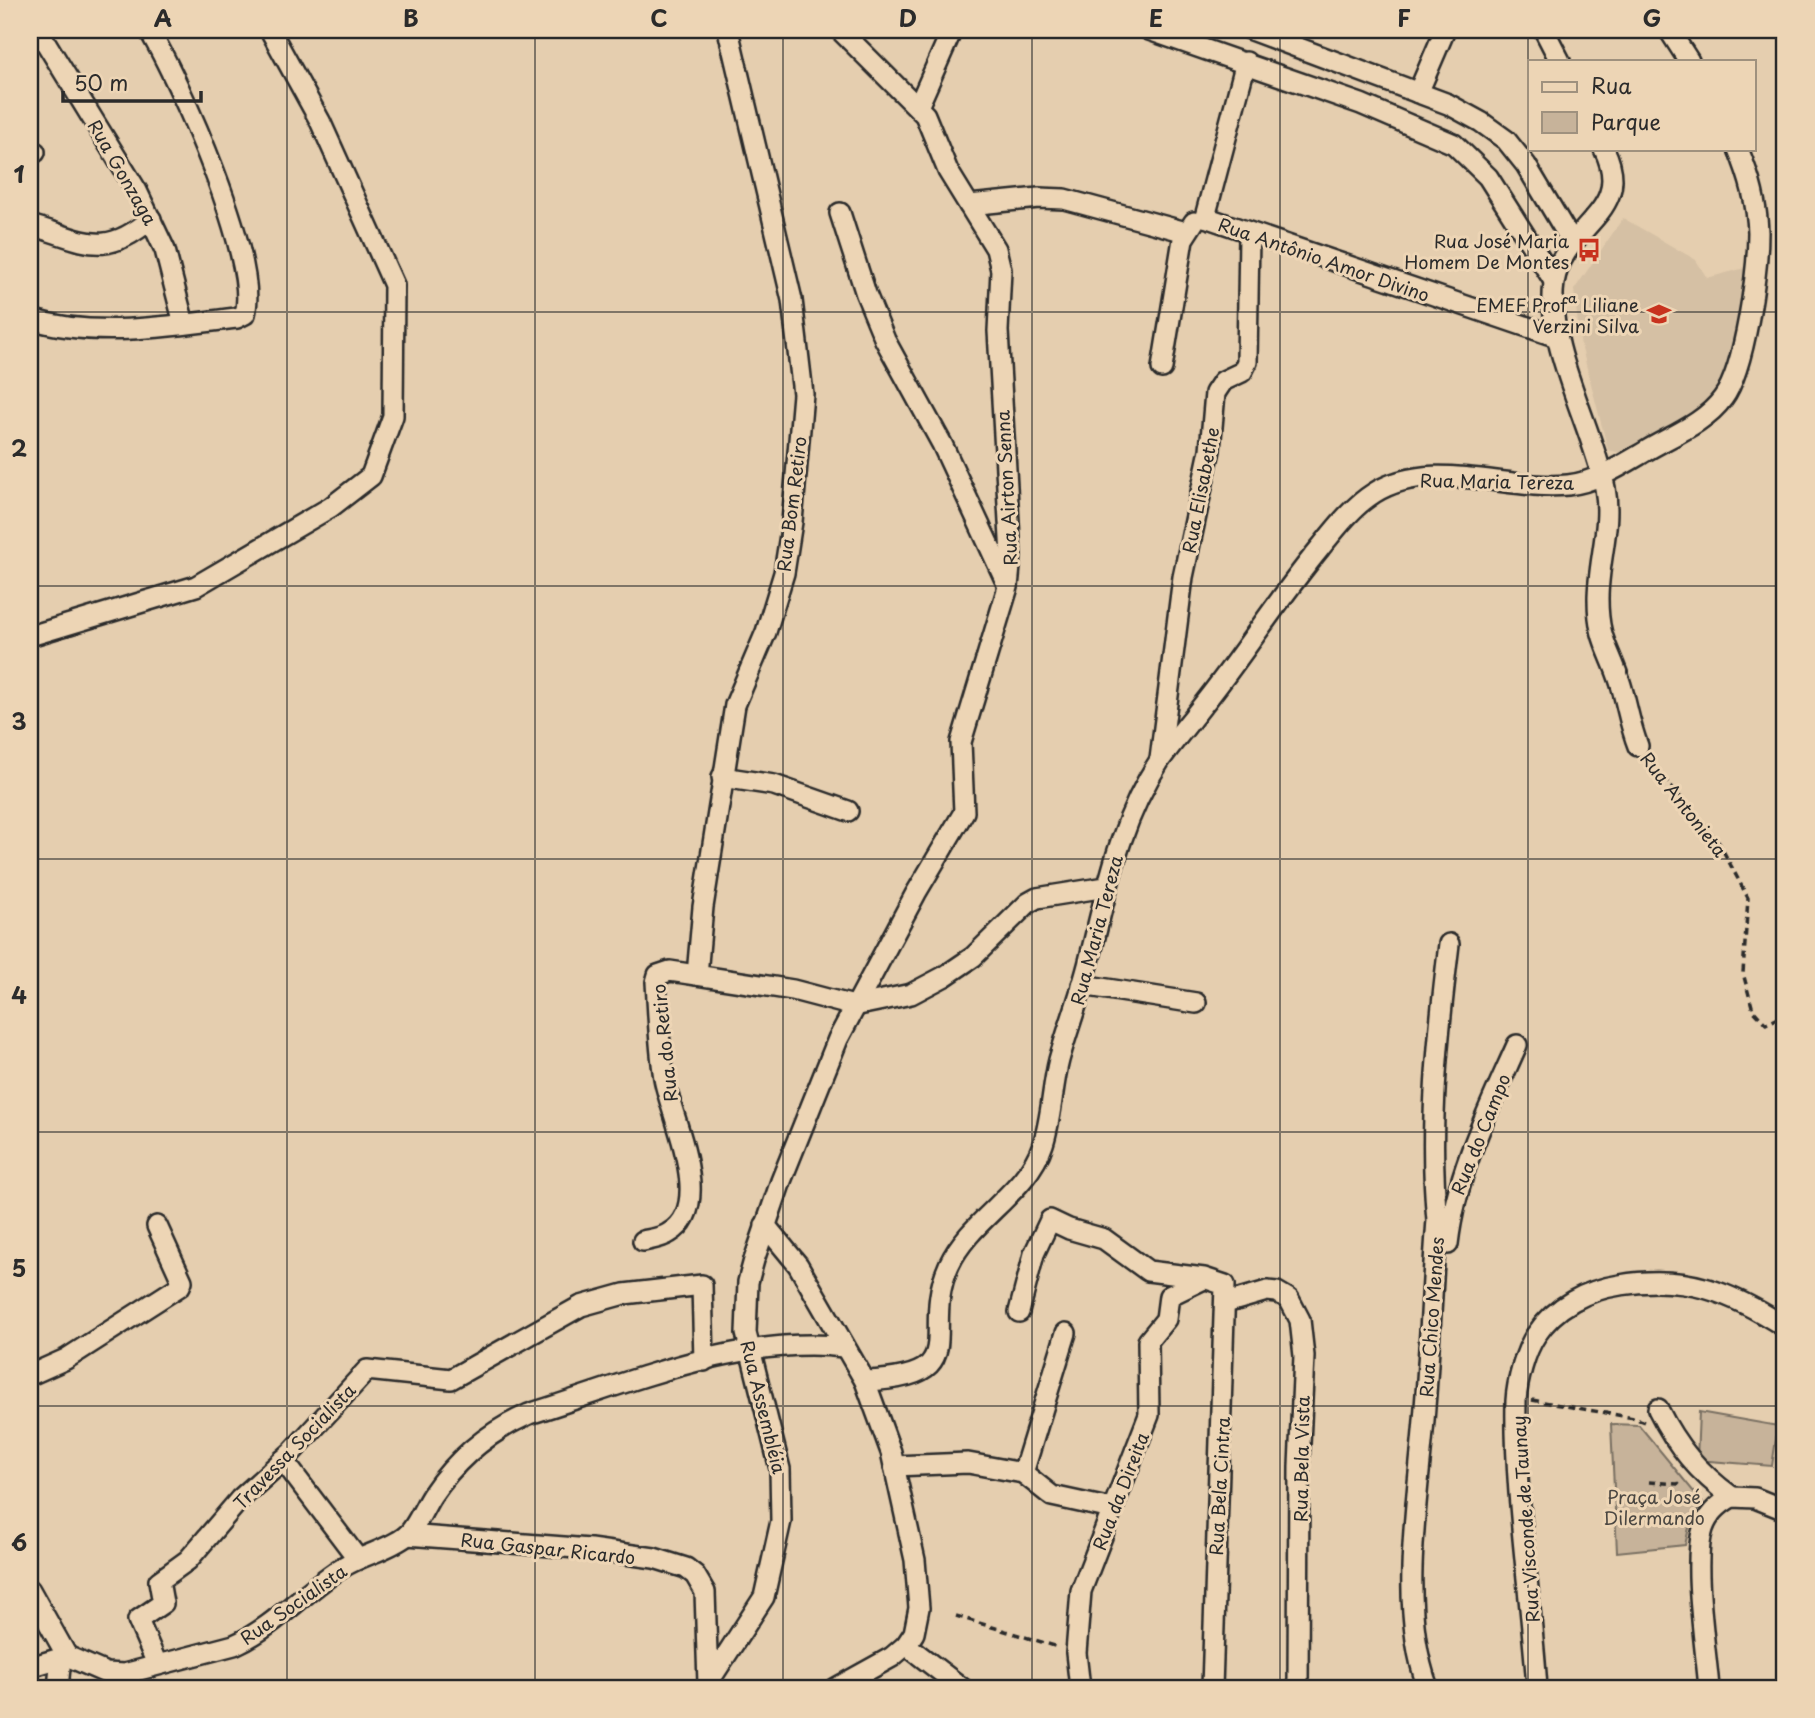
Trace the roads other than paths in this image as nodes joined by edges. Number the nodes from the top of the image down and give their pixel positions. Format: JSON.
{"nodes":[{"id":1,"x":38,"y":30,"type":"edge"},
{"id":2,"x":149,"y":30,"type":"edge"},
{"id":3,"x":270,"y":30,"type":"edge"},
{"id":4,"x":728,"y":30,"type":"edge"},
{"id":5,"x":840,"y":30,"type":"edge"},
{"id":6,"x":952,"y":30,"type":"edge"},
{"id":7,"x":1149,"y":30,"type":"edge"},
{"id":8,"x":1251,"y":30,"type":"edge"},
{"id":9,"x":1445,"y":30,"type":"edge"},
{"id":10,"x":1544,"y":30,"type":"edge"},
{"id":11,"x":1669,"y":30,"type":"edge"},
{"id":12,"x":1559,"y":60,"type":"edge"},
{"id":13,"x":1688,"y":60,"type":"edge"},
{"id":14,"x":1246,"y":62,"type":"junction"},
{"id":15,"x":1419,"y":93,"type":"junction"},
{"id":16,"x":918,"y":107,"type":"junction"},
{"id":17,"x":1604,"y":150,"type":"edge"},
{"id":18,"x":1738,"y":150,"type":"edge"},
{"id":19,"x":969,"y":205,"type":"junction"},
{"id":20,"x":840,"y":213,"type":"dead end"},
{"id":21,"x":1205,"y":217,"type":"junction"},
{"id":22,"x":151,"y":219,"type":"junction"},
{"id":23,"x":30,"y":225,"type":"edge"},
{"id":24,"x":1186,"y":232,"type":"junction"},
{"id":25,"x":1249,"y":235,"type":"junction"},
{"id":26,"x":1572,"y":242,"type":"junction"},
{"id":27,"x":1554,"y":281,"type":"junction"},
{"id":28,"x":30,"y":319,"type":"edge"},
{"id":29,"x":184,"y":324,"type":"junction"},
{"id":30,"x":1557,"y":337,"type":"junction"},
{"id":31,"x":1162,"y":368,"type":"dead end"},
{"id":32,"x":1601,"y":476,"type":"junction"},
{"id":33,"x":1008,"y":587,"type":"junction"},
{"id":34,"x":30,"y":636,"type":"edge"},
{"id":35,"x":1638,"y":746,"type":"road end"},
{"id":36,"x":1160,"y":760,"type":"junction"},
{"id":37,"x":722,"y":777,"type":"junction"},
{"id":38,"x":848,"y":810,"type":"dead end"},
{"id":39,"x":1106,"y":887,"type":"junction"},
{"id":40,"x":1449,"y":944,"type":"dead end"},
{"id":41,"x":697,"y":975,"type":"junction"},
{"id":42,"x":1082,"y":985,"type":"junction"},
{"id":43,"x":1196,"y":1003,"type":"dead end"},
{"id":44,"x":854,"y":1006,"type":"junction"},
{"id":45,"x":1517,"y":1045,"type":"dead end"},
{"id":46,"x":765,"y":1225,"type":"junction"},
{"id":47,"x":157,"y":1226,"type":"dead end"},
{"id":48,"x":643,"y":1241,"type":"dead end"},
{"id":49,"x":1205,"y":1278,"type":"junction"},
{"id":50,"x":1225,"y":1294,"type":"junction"},
{"id":51,"x":1431,"y":1306,"type":"junction"},
{"id":52,"x":1018,"y":1312,"type":"dead end"},
{"id":53,"x":1785,"y":1328,"type":"edge"},
{"id":54,"x":1066,"y":1334,"type":"dead end"},
{"id":55,"x":844,"y":1347,"type":"junction"},
{"id":56,"x":748,"y":1349,"type":"junction"},
{"id":57,"x":704,"y":1361,"type":"junction"},
{"id":58,"x":30,"y":1375,"type":"edge"},
{"id":59,"x":865,"y":1381,"type":"junction"},
{"id":60,"x":1653,"y":1417,"type":"road end"},
{"id":61,"x":283,"y":1460,"type":"junction"},
{"id":62,"x":894,"y":1466,"type":"junction"},
{"id":63,"x":1023,"y":1473,"type":"junction"},
{"id":64,"x":1732,"y":1497,"type":"junction"},
{"id":65,"x":1112,"y":1509,"type":"junction"},
{"id":66,"x":1785,"y":1510,"type":"edge"},
{"id":67,"x":407,"y":1535,"type":"junction"},
{"id":68,"x":358,"y":1559,"type":"junction"},
{"id":69,"x":30,"y":1590,"type":"edge"},
{"id":70,"x":906,"y":1645,"type":"junction"},
{"id":71,"x":64,"y":1657,"type":"junction"},
{"id":72,"x":157,"y":1664,"type":"junction"},
{"id":73,"x":30,"y":1667,"type":"edge"},
{"id":74,"x":707,"y":1685,"type":"edge"},
{"id":75,"x":58,"y":1688,"type":"edge"},
{"id":76,"x":836,"y":1688,"type":"edge"},
{"id":77,"x":962,"y":1688,"type":"edge"},
{"id":78,"x":1080,"y":1688,"type":"edge"},
{"id":79,"x":1212,"y":1688,"type":"edge"},
{"id":80,"x":1298,"y":1688,"type":"edge"},
{"id":81,"x":1429,"y":1688,"type":"edge"},
{"id":82,"x":1537,"y":1688,"type":"edge"},
{"id":83,"x":1709,"y":1688,"type":"edge"}],
"edges":[{"from":1,"to":22,"type":"street","name":"Rua Gonzaga"},
{"from":2,"to":29,"type":"street"},
{"from":3,"to":34,"type":"street"},
{"from":4,"to":37,"type":"street","name":"Rua Bom Retiro"},
{"from":5,"to":16,"type":"street","name":"Rua Airton Senna"},
{"from":6,"to":16,"type":"street"},
{"from":7,"to":14,"type":"street"},
{"from":8,"to":15,"type":"street"},
{"from":9,"to":15,"type":"street"},
{"from":10,"to":12,"type":"street"},
{"from":11,"to":13,"type":"street"},
{"from":14,"to":21,"type":"street","name":"Rua Antônio Amor Divino"},
{"from":14,"to":27,"type":"street"},
{"from":15,"to":26,"type":"street"},
{"from":16,"to":19,"type":"street","name":"Rua Airton Senna"},
{"from":17,"to":26,"type":"street"},
{"from":18,"to":32,"type":"street"},
{"from":19,"to":24,"type":"street"},
{"from":19,"to":33,"type":"street","name":"Rua Airton Senna"},
{"from":20,"to":33,"type":"street"},
{"from":21,"to":24,"type":"street"},
{"from":21,"to":25,"type":"street","name":"Rua Antônio Amor Divino"},
{"from":22,"to":23,"type":"street"},
{"from":22,"to":29,"type":"street","name":"Rua Gonzaga"},
{"from":24,"to":31,"type":"street"},
{"from":25,"to":30,"type":"street","name":"Rua Antônio Amor Divino"},
{"from":25,"to":36,"type":"street","name":"Rua Elisabethe"},
{"from":26,"to":27,"type":"street","name":"Rua Antonieta"},
{"from":27,"to":30,"type":"street","name":"Rua Antonieta"},
{"from":28,"to":29,"type":"street"},
{"from":30,"to":32,"type":"street","name":"Rua Antonieta"},
{"from":32,"to":35,"type":"street","name":"Rua Antonieta"},
{"from":32,"to":36,"type":"street","name":"Rua Maria Tereza"},
{"from":33,"to":44,"type":"street","name":"Rua Airton Senna"},
{"from":36,"to":39,"type":"street","name":"Rua Maria Tereza"},
{"from":37,"to":38,"type":"street"},
{"from":37,"to":41,"type":"street","name":"Rua Bom Retiro"},
{"from":39,"to":42,"type":"street","name":"Rua Maria Tereza"},
{"from":39,"to":44,"type":"street"},
{"from":40,"to":51,"type":"street","name":"Rua Chico Mendes"},
{"from":41,"to":44,"type":"street","name":"Rua do Retiro"},
{"from":41,"to":48,"type":"street","name":"Rua do Retiro"},
{"from":42,"to":43,"type":"street"},
{"from":42,"to":59,"type":"street","name":"Rua Maria Tereza"},
{"from":44,"to":46,"type":"street","name":"Rua Assembléia"},
{"from":45,"to":51,"type":"street","name":"Rua do Campo"},
{"from":46,"to":55,"type":"street"},
{"from":46,"to":56,"type":"street","name":"Rua Assembléia"},
{"from":47,"to":58,"type":"street"},
{"from":49,"to":50,"type":"street"},
{"from":49,"to":52,"type":"street"},
{"from":49,"to":65,"type":"street","name":"Rua da Direita"},
{"from":50,"to":79,"type":"street","name":"Rua Bela Cintra"},
{"from":50,"to":80,"type":"street","name":"Rua Bela Vista"},
{"from":51,"to":81,"type":"street","name":"Rua Chico Mendes"},
{"from":53,"to":82,"type":"street","name":"Rua Visconde de Taunay"},
{"from":54,"to":63,"type":"street"},
{"from":55,"to":56,"type":"street"},
{"from":55,"to":59,"type":"street"},
{"from":56,"to":57,"type":"street"},
{"from":56,"to":74,"type":"street","name":"Rua Assembléia"},
{"from":57,"to":61,"type":"street","name":"Travessa Socialista"},
{"from":57,"to":67,"type":"street"},
{"from":59,"to":62,"type":"street"},
{"from":60,"to":64,"type":"street"},
{"from":61,"to":68,"type":"street"},
{"from":61,"to":72,"type":"street","name":"Travessa Socialista"},
{"from":62,"to":63,"type":"street"},
{"from":62,"to":70,"type":"street"},
{"from":63,"to":65,"type":"street"},
{"from":64,"to":66,"type":"street"},
{"from":64,"to":83,"type":"street"},
{"from":65,"to":78,"type":"street","name":"Rua da Direita"},
{"from":67,"to":68,"type":"street","name":"Rua Socialista"},
{"from":67,"to":74,"type":"street","name":"Rua Gaspar Ricardo"},
{"from":68,"to":72,"type":"street","name":"Rua Socialista"},
{"from":69,"to":71,"type":"street"},
{"from":70,"to":76,"type":"street"},
{"from":70,"to":77,"type":"street"},
{"from":71,"to":72,"type":"street","name":"Rua Socialista"},
{"from":71,"to":73,"type":"street"},
{"from":71,"to":75,"type":"street"}]}
